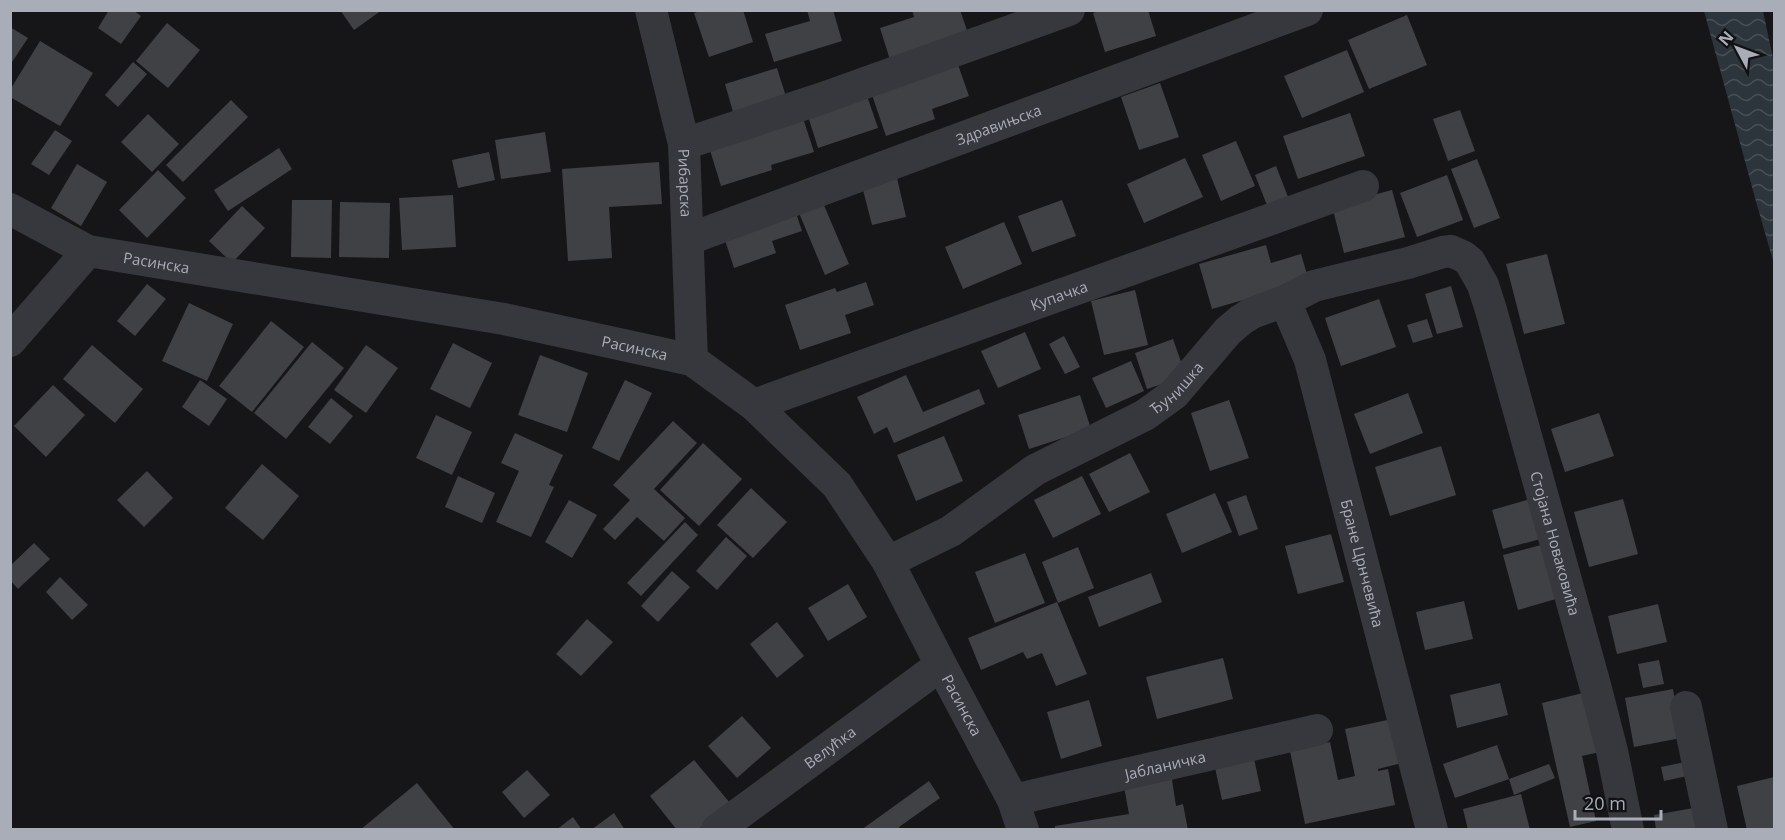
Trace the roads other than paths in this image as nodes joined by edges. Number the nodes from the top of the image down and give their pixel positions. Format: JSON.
{"nodes":[{"id":1,"x":1070,"y":10,"type":"edge"},
{"id":2,"x":1307,"y":10,"type":"edge"},
{"id":3,"x":655,"y":12,"type":"edge"},
{"id":4,"x":684,"y":144,"type":"junction"},
{"id":5,"x":1363,"y":186,"type":"dead end"},
{"id":6,"x":10,"y":209,"type":"edge"},
{"id":7,"x":689,"y":239,"type":"junction"},
{"id":8,"x":88,"y":251,"type":"junction"},
{"id":9,"x":1470,"y":262,"type":"joint"},
{"id":10,"x":1286,"y":301,"type":"junction"},
{"id":11,"x":10,"y":341,"type":"edge"},
{"id":12,"x":692,"y":360,"type":"junction"},
{"id":13,"x":754,"y":405,"type":"junction"},
{"id":14,"x":888,"y":562,"type":"junction"},
{"id":15,"x":941,"y":666,"type":"junction"},
{"id":16,"x":1686,"y":707,"type":"dead end"},
{"id":17,"x":1317,"y":730,"type":"dead end"},
{"id":18,"x":1013,"y":800,"type":"junction"},
{"id":19,"x":717,"y":830,"type":"edge"},
{"id":20,"x":1023,"y":830,"type":"edge"},
{"id":21,"x":1432,"y":830,"type":"edge"},
{"id":22,"x":1628,"y":830,"type":"edge"},
{"id":23,"x":1712,"y":830,"type":"edge"}],
"edges":[{"from":1,"to":4,"type":"street"},
{"from":2,"to":7,"type":"street","name":"Здравињска"},
{"from":3,"to":4,"type":"street","name":"Рибарска"},
{"from":4,"to":7,"type":"street","name":"Рибарска"},
{"from":5,"to":13,"type":"street","name":"Купачка"},
{"from":6,"to":8,"type":"street","name":"Расинска"},
{"from":7,"to":12,"type":"street","name":"Рибарска"},
{"from":8,"to":11,"type":"street"},
{"from":8,"to":12,"type":"street","name":"Расинска"},
{"from":9,"to":10,"type":"street","name":"Ђунишка"},
{"from":9,"to":22,"type":"street","name":"Стојана Новаковића"},
{"from":10,"to":14,"type":"street","name":"Ђунишка"},
{"from":10,"to":21,"type":"street","name":"Бране Црнчевића"},
{"from":12,"to":13,"type":"street","name":"Расинска"},
{"from":13,"to":14,"type":"street","name":"Расинска"},
{"from":14,"to":15,"type":"street","name":"Расинска"},
{"from":15,"to":18,"type":"street","name":"Расинска"},
{"from":15,"to":19,"type":"street","name":"Велућка"},
{"from":16,"to":23,"type":"street"},
{"from":17,"to":18,"type":"street","name":"Јабланичка"},
{"from":18,"to":20,"type":"street","name":"Расинска"}]}
